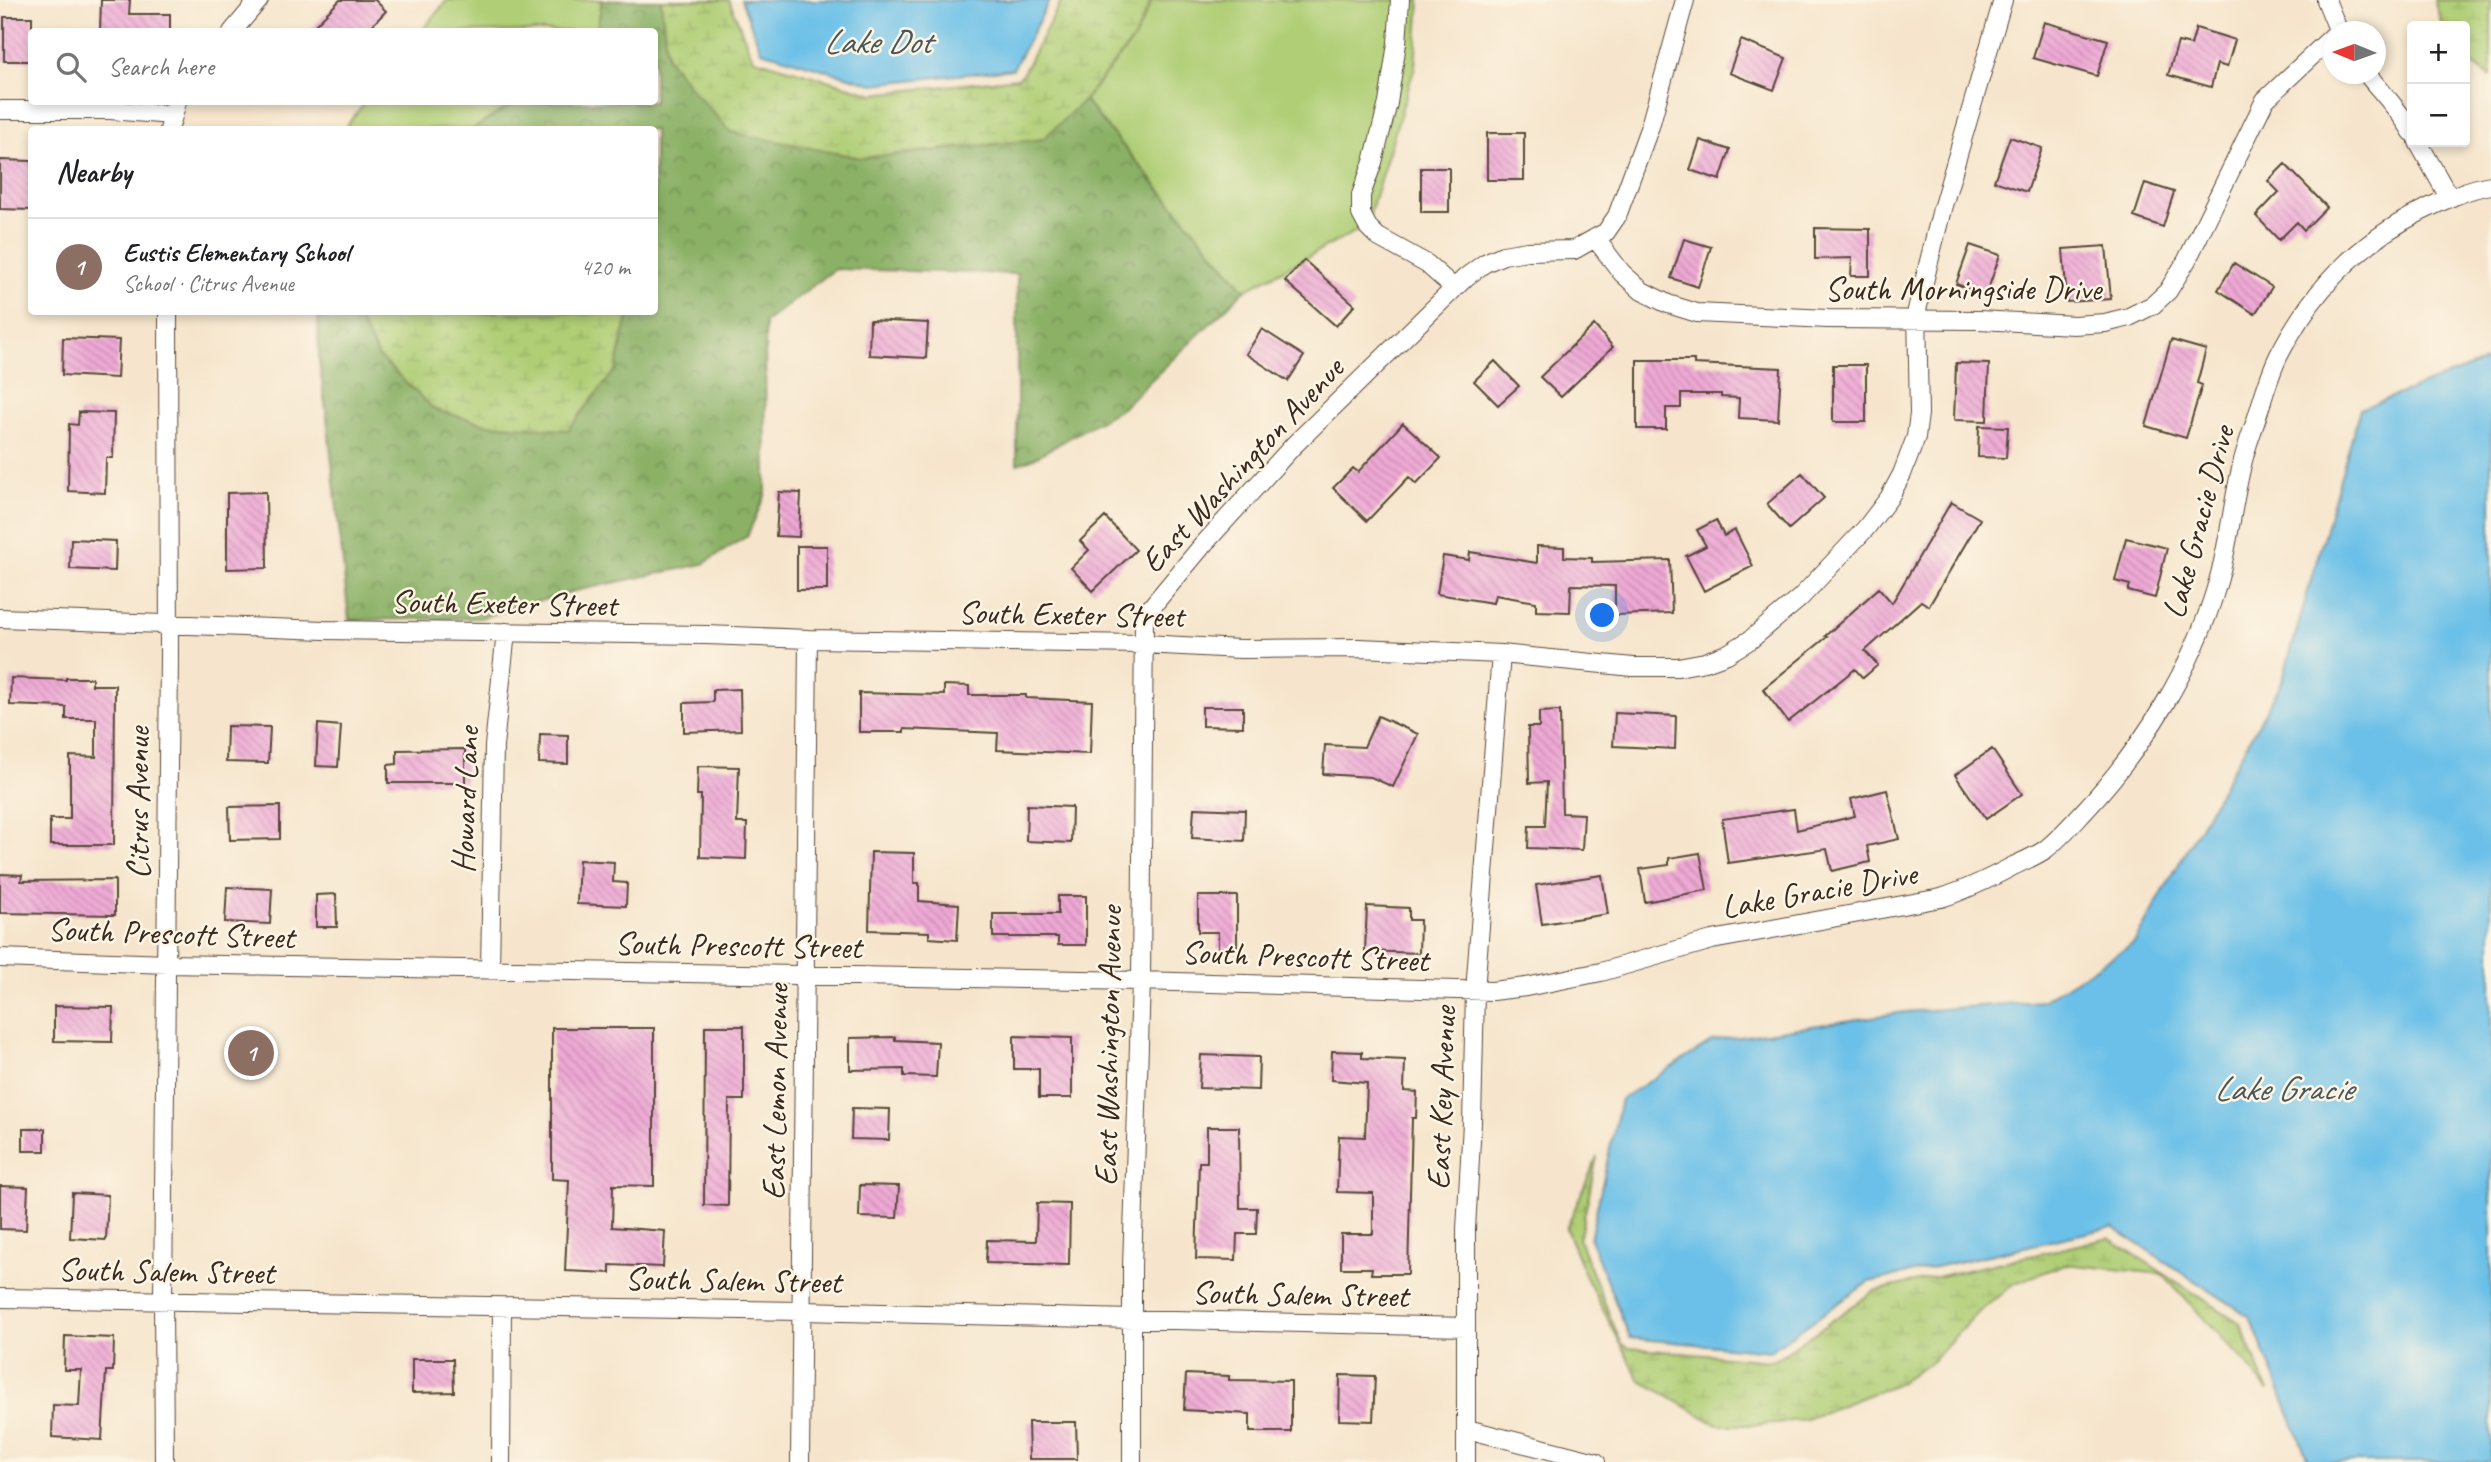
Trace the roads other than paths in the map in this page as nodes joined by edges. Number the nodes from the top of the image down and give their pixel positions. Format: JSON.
{"nodes":[{"id":1,"x":259,"y":0,"type":"edge"},
{"id":2,"x":1400,"y":0,"type":"edge"},
{"id":3,"x":1685,"y":0,"type":"edge"},
{"id":4,"x":2003,"y":0,"type":"edge"},
{"id":5,"x":2326,"y":0,"type":"edge"},
{"id":6,"x":2334,"y":21,"type":"edge"},
{"id":7,"x":235,"y":28,"type":"edge"},
{"id":8,"x":2323,"y":45,"type":"edge"},
{"id":9,"x":2375,"y":84,"type":"edge"},
{"id":10,"x":0,"y":110,"type":"edge"},
{"id":11,"x":173,"y":115,"type":"edge"},
{"id":12,"x":2407,"y":124,"type":"edge"},
{"id":13,"x":2421,"y":147,"type":"edge"},
{"id":14,"x":2491,"y":185,"type":"edge"},
{"id":15,"x":2449,"y":197,"type":"junction"},
{"id":16,"x":1595,"y":238,"type":"junction"},
{"id":17,"x":1454,"y":288,"type":"junction"},
{"id":18,"x":167,"y":315,"type":"edge"},
{"id":19,"x":1917,"y":318,"type":"junction"},
{"id":20,"x":0,"y":618,"type":"edge"},
{"id":21,"x":169,"y":623,"type":"junction"},
{"id":22,"x":506,"y":632,"type":"junction"},
{"id":23,"x":808,"y":639,"type":"junction"},
{"id":24,"x":1144,"y":644,"type":"junction"},
{"id":25,"x":1501,"y":654,"type":"junction"},
{"id":26,"x":0,"y":958,"type":"edge"},
{"id":27,"x":168,"y":964,"type":"junction"},
{"id":28,"x":490,"y":970,"type":"junction"},
{"id":29,"x":806,"y":976,"type":"junction"},
{"id":30,"x":1141,"y":981,"type":"junction"},
{"id":31,"x":1475,"y":991,"type":"junction"},
{"id":32,"x":0,"y":1298,"type":"edge"},
{"id":33,"x":163,"y":1301,"type":"junction"},
{"id":34,"x":502,"y":1307,"type":"junction"},
{"id":35,"x":802,"y":1311,"type":"junction"},
{"id":36,"x":1132,"y":1319,"type":"junction"},
{"id":37,"x":1465,"y":1327,"type":"junction"},
{"id":38,"x":1467,"y":1429,"type":"junction"},
{"id":39,"x":164,"y":1462,"type":"edge"},
{"id":40,"x":501,"y":1462,"type":"edge"},
{"id":41,"x":800,"y":1462,"type":"edge"},
{"id":42,"x":1132,"y":1462,"type":"edge"},
{"id":43,"x":1466,"y":1462,"type":"edge"},
{"id":44,"x":1596,"y":1462,"type":"edge"}],
"edges":[{"from":1,"to":7,"type":"street"},
{"from":2,"to":17,"type":"street"},
{"from":3,"to":16,"type":"street","name":"East Washington Avenue"},
{"from":4,"to":19,"type":"street","name":"South Exeter Street"},
{"from":5,"to":6,"type":"street"},
{"from":8,"to":19,"type":"street","name":"South Morningside Drive"},
{"from":9,"to":12,"type":"street"},
{"from":10,"to":11,"type":"street"},
{"from":13,"to":15,"type":"street"},
{"from":14,"to":15,"type":"street","name":"Lake Gracie Drive"},
{"from":15,"to":31,"type":"street","name":"Lake Gracie Drive"},
{"from":16,"to":17,"type":"street","name":"East Washington Avenue"},
{"from":16,"to":19,"type":"street","name":"South Morningside Drive"},
{"from":17,"to":24,"type":"street","name":"East Washington Avenue"},
{"from":18,"to":21,"type":"street","name":"Citrus Avenue"},
{"from":19,"to":25,"type":"street","name":"South Exeter Street"},
{"from":20,"to":21,"type":"street","name":"South Exeter Street"},
{"from":21,"to":22,"type":"street","name":"South Exeter Street"},
{"from":21,"to":27,"type":"street","name":"Citrus Avenue"},
{"from":22,"to":23,"type":"street","name":"South Exeter Street"},
{"from":22,"to":28,"type":"street","name":"Howard Lane"},
{"from":23,"to":24,"type":"street","name":"South Exeter Street"},
{"from":23,"to":29,"type":"street","name":"East Lemon Avenue"},
{"from":24,"to":25,"type":"street","name":"South Exeter Street"},
{"from":24,"to":30,"type":"street","name":"East Washington Avenue"},
{"from":25,"to":31,"type":"street","name":"East Key Avenue"},
{"from":26,"to":27,"type":"street","name":"South Prescott Street"},
{"from":27,"to":28,"type":"street","name":"South Prescott Street"},
{"from":27,"to":33,"type":"street","name":"Citrus Avenue"},
{"from":28,"to":29,"type":"street","name":"South Prescott Street"},
{"from":29,"to":30,"type":"street","name":"South Prescott Street"},
{"from":29,"to":35,"type":"street","name":"East Lemon Avenue"},
{"from":30,"to":31,"type":"street","name":"South Prescott Street"},
{"from":30,"to":36,"type":"street","name":"East Washington Avenue"},
{"from":31,"to":37,"type":"street","name":"East Key Avenue"},
{"from":32,"to":33,"type":"street","name":"South Salem Street"},
{"from":33,"to":34,"type":"street","name":"South Salem Street"},
{"from":33,"to":39,"type":"street","name":"Citrus Avenue"},
{"from":34,"to":35,"type":"street","name":"South Salem Street"},
{"from":34,"to":40,"type":"street"},
{"from":35,"to":36,"type":"street","name":"South Salem Street"},
{"from":35,"to":41,"type":"street","name":"East Lemon Avenue"},
{"from":36,"to":37,"type":"street","name":"South Salem Street"},
{"from":36,"to":42,"type":"street","name":"East Washington Avenue"},
{"from":37,"to":38,"type":"street","name":"East Key Avenue"},
{"from":38,"to":43,"type":"street","name":"East Key Avenue"},
{"from":38,"to":44,"type":"street"}]}
